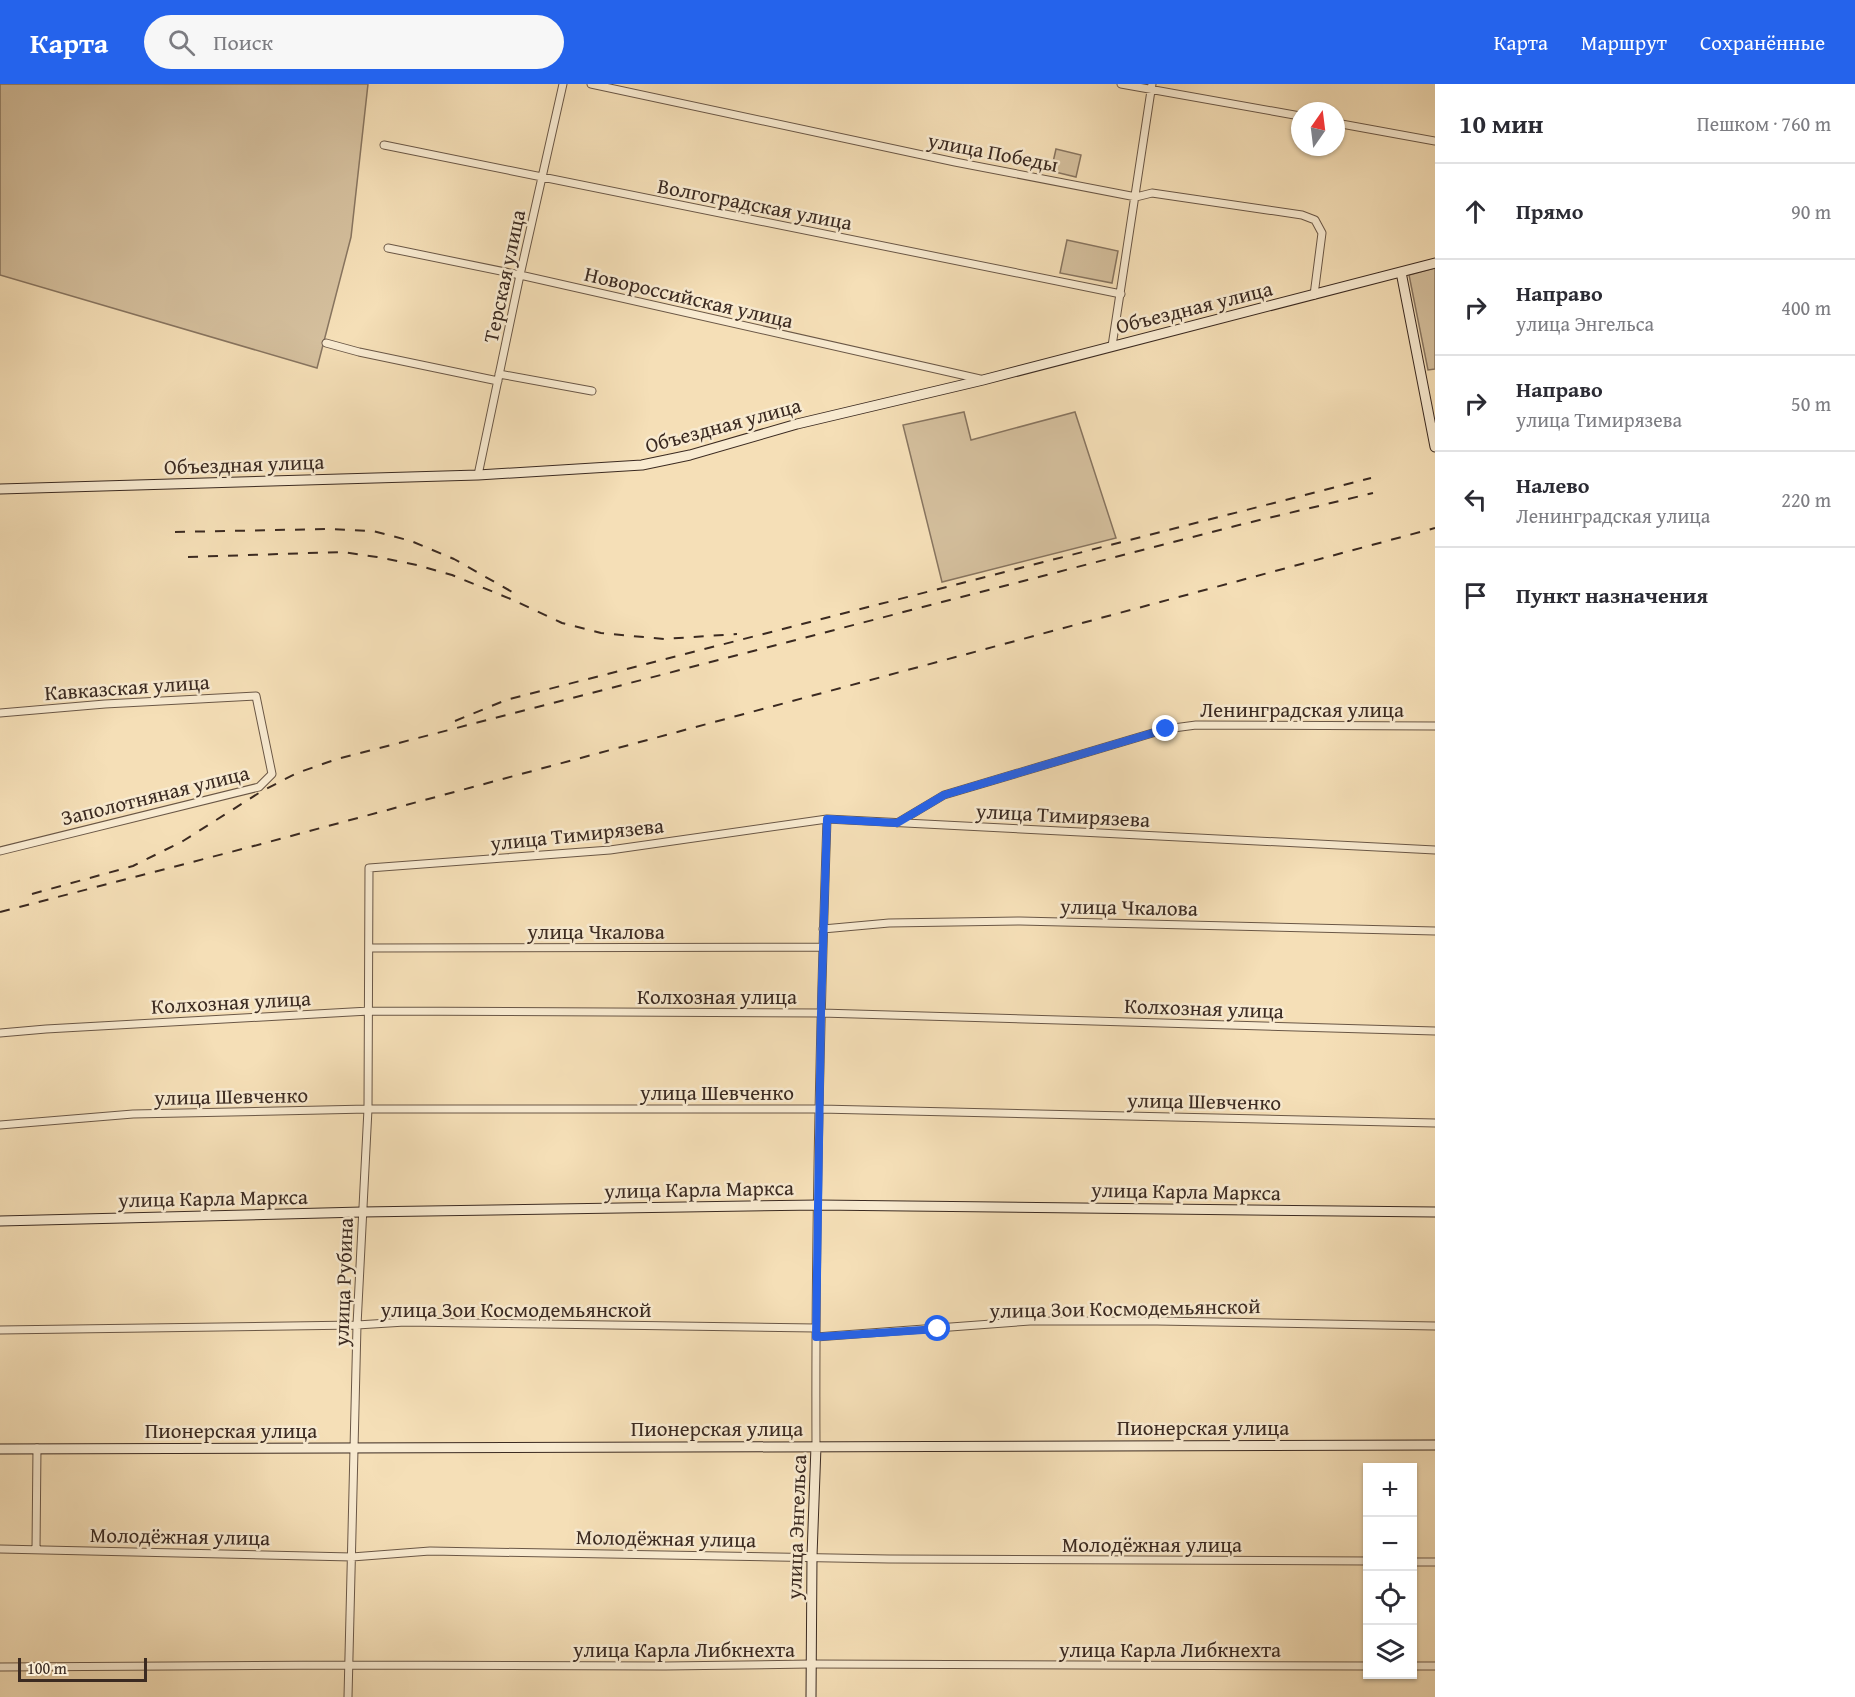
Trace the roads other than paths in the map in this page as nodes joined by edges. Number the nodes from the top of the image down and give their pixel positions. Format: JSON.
{"nodes":[{"id":1,"x":563,"y":84,"type":"edge"},
{"id":2,"x":591,"y":84,"type":"edge"},
{"id":3,"x":1121,"y":84,"type":"edge"},
{"id":4,"x":1151,"y":87,"type":"edge"},
{"id":5,"x":1291,"y":114,"type":"edge"},
{"id":6,"x":1345,"y":125,"type":"edge"},
{"id":7,"x":1435,"y":141,"type":"edge"},
{"id":8,"x":384,"y":145,"type":"dead end"},
{"id":9,"x":542,"y":178,"type":"junction"},
{"id":10,"x":1136,"y":197,"type":"junction"},
{"id":11,"x":388,"y":248,"type":"dead end"},
{"id":12,"x":1435,"y":263,"type":"edge"},
{"id":13,"x":1401,"y":272,"type":"junction"},
{"id":14,"x":520,"y":275,"type":"junction"},
{"id":15,"x":1121,"y":294,"type":"junction"},
{"id":16,"x":1314,"y":295,"type":"junction"},
{"id":17,"x":326,"y":343,"type":"dead end"},
{"id":18,"x":1112,"y":346,"type":"junction"},
{"id":19,"x":498,"y":377,"type":"junction"},
{"id":20,"x":983,"y":380,"type":"junction"},
{"id":21,"x":592,"y":391,"type":"dead end"},
{"id":22,"x":1435,"y":447,"type":"edge"},
{"id":23,"x":478,"y":475,"type":"junction"},
{"id":24,"x":0,"y":489,"type":"edge"},
{"id":25,"x":256,"y":696,"type":"joint"},
{"id":26,"x":0,"y":713,"type":"edge"},
{"id":27,"x":1435,"y":726,"type":"edge"},
{"id":28,"x":827,"y":819,"type":"junction"},
{"id":29,"x":897,"y":823,"type":"junction"},
{"id":30,"x":1435,"y":850,"type":"edge"},
{"id":31,"x":0,"y":851,"type":"edge"},
{"id":32,"x":369,"y":868,"type":"joint"},
{"id":33,"x":823,"y":929,"type":"junction"},
{"id":34,"x":1435,"y":931,"type":"edge"},
{"id":35,"x":823,"y":947,"type":"junction"},
{"id":36,"x":369,"y":948,"type":"junction"},
{"id":37,"x":369,"y":1011,"type":"junction"},
{"id":38,"x":821,"y":1013,"type":"junction"},
{"id":39,"x":1435,"y":1031,"type":"edge"},
{"id":40,"x":0,"y":1033,"type":"edge"},
{"id":41,"x":368,"y":1109,"type":"junction"},
{"id":42,"x":820,"y":1109,"type":"junction"},
{"id":43,"x":1435,"y":1123,"type":"edge"},
{"id":44,"x":0,"y":1125,"type":"edge"},
{"id":45,"x":818,"y":1205,"type":"junction"},
{"id":46,"x":362,"y":1212,"type":"junction"},
{"id":47,"x":1435,"y":1212,"type":"edge"},
{"id":48,"x":0,"y":1221,"type":"edge"},
{"id":49,"x":357,"y":1325,"type":"junction"},
{"id":50,"x":1435,"y":1326,"type":"edge"},
{"id":51,"x":815,"y":1328,"type":"junction"},
{"id":52,"x":0,"y":1330,"type":"edge"},
{"id":53,"x":816,"y":1337,"type":"junction"},
{"id":54,"x":1435,"y":1445,"type":"edge"},
{"id":55,"x":816,"y":1446,"type":"junction"},
{"id":56,"x":37,"y":1448,"type":"junction"},
{"id":57,"x":355,"y":1448,"type":"junction"},
{"id":58,"x":0,"y":1449,"type":"edge"},
{"id":59,"x":0,"y":1549,"type":"edge"},
{"id":60,"x":36,"y":1549,"type":"junction"},
{"id":61,"x":812,"y":1556,"type":"junction"},
{"id":62,"x":352,"y":1557,"type":"junction"},
{"id":63,"x":1363,"y":1561,"type":"edge"},
{"id":64,"x":1417,"y":1562,"type":"edge"},
{"id":65,"x":1435,"y":1562,"type":"edge"},
{"id":66,"x":812,"y":1664,"type":"junction"},
{"id":67,"x":348,"y":1665,"type":"junction"},
{"id":68,"x":1363,"y":1666,"type":"edge"},
{"id":69,"x":1417,"y":1666,"type":"edge"},
{"id":70,"x":1435,"y":1666,"type":"edge"},
{"id":71,"x":0,"y":1667,"type":"edge"},
{"id":72,"x":348,"y":1697,"type":"edge"},
{"id":73,"x":811,"y":1697,"type":"edge"}],
"edges":[{"from":1,"to":9,"type":"street","name":"Терская улица"},
{"from":2,"to":10,"type":"street","name":"улица Победы"},
{"from":3,"to":4,"type":"street"},
{"from":4,"to":5,"type":"street"},
{"from":4,"to":10,"type":"street"},
{"from":6,"to":7,"type":"street"},
{"from":8,"to":9,"type":"street","name":"Волгоградская улица"},
{"from":9,"to":14,"type":"street","name":"Терская улица"},
{"from":9,"to":15,"type":"street","name":"Волгоградская улица"},
{"from":10,"to":15,"type":"street"},
{"from":10,"to":16,"type":"street","name":"улица Победы"},
{"from":11,"to":14,"type":"street","name":"Новороссийская улица"},
{"from":12,"to":13,"type":"street","name":"Объездная улица"},
{"from":13,"to":16,"type":"street","name":"Объездная улица"},
{"from":13,"to":22,"type":"street"},
{"from":14,"to":19,"type":"street","name":"Терская улица"},
{"from":14,"to":20,"type":"street","name":"Новороссийская улица"},
{"from":15,"to":18,"type":"street"},
{"from":16,"to":18,"type":"street","name":"Объездная улица"},
{"from":17,"to":19,"type":"street"},
{"from":18,"to":20,"type":"street","name":"Объездная улица"},
{"from":19,"to":21,"type":"street"},
{"from":19,"to":23,"type":"street","name":"Терская улица"},
{"from":20,"to":23,"type":"street","name":"Объездная улица"},
{"from":23,"to":24,"type":"street","name":"Объездная улица"},
{"from":25,"to":26,"type":"street","name":"Кавказская улица"},
{"from":25,"to":31,"type":"street","name":"Заполотняная улица"},
{"from":27,"to":29,"type":"street","name":"Ленинградская улица"},
{"from":28,"to":29,"type":"street","name":"улица Тимирязева"},
{"from":28,"to":32,"type":"street","name":"улица Тимирязева"},
{"from":28,"to":33,"type":"street","name":"улица Энгельса"},
{"from":29,"to":30,"type":"street","name":"улица Тимирязева"},
{"from":32,"to":36,"type":"street","name":"улица Рубина"},
{"from":33,"to":34,"type":"street","name":"улица Чкалова"},
{"from":33,"to":35,"type":"street","name":"улица Энгельса"},
{"from":35,"to":36,"type":"street","name":"улица Чкалова"},
{"from":35,"to":38,"type":"street","name":"улица Энгельса"},
{"from":36,"to":37,"type":"street","name":"улица Рубина"},
{"from":37,"to":38,"type":"street","name":"Колхозная улица"},
{"from":37,"to":40,"type":"street","name":"Колхозная улица"},
{"from":37,"to":41,"type":"street","name":"улица Рубина"},
{"from":38,"to":39,"type":"street","name":"Колхозная улица"},
{"from":38,"to":42,"type":"street","name":"улица Энгельса"},
{"from":41,"to":42,"type":"street","name":"улица Шевченко"},
{"from":41,"to":44,"type":"street","name":"улица Шевченко"},
{"from":41,"to":46,"type":"street","name":"улица Рубина"},
{"from":42,"to":43,"type":"street","name":"улица Шевченко"},
{"from":42,"to":45,"type":"street","name":"улица Энгельса"},
{"from":45,"to":46,"type":"street","name":"улица Карла Маркса"},
{"from":45,"to":47,"type":"street","name":"улица Карла Маркса"},
{"from":45,"to":51,"type":"street","name":"улица Энгельса"},
{"from":46,"to":48,"type":"street","name":"улица Карла Маркса"},
{"from":46,"to":49,"type":"street","name":"улица Рубина"},
{"from":49,"to":51,"type":"street","name":"улица Зои Космодемьянской"},
{"from":49,"to":52,"type":"street","name":"улица Зои Космодемьянской"},
{"from":49,"to":57,"type":"street","name":"улица Рубина"},
{"from":50,"to":53,"type":"street","name":"улица Зои Космодемьянской"},
{"from":51,"to":53,"type":"street","name":"улица Энгельса"},
{"from":53,"to":55,"type":"street","name":"улица Энгельса"},
{"from":54,"to":55,"type":"street","name":"Пионерская улица"},
{"from":55,"to":57,"type":"street","name":"Пионерская улица"},
{"from":55,"to":61,"type":"street","name":"улица Энгельса"},
{"from":56,"to":57,"type":"street","name":"Пионерская улица"},
{"from":56,"to":58,"type":"street","name":"Пионерская улица"},
{"from":56,"to":60,"type":"street"},
{"from":57,"to":62,"type":"street","name":"улица Рубина"},
{"from":59,"to":60,"type":"street","name":"Молодёжная улица"},
{"from":60,"to":62,"type":"street","name":"Молодёжная улица"},
{"from":61,"to":62,"type":"street","name":"Молодёжная улица"},
{"from":61,"to":63,"type":"street","name":"Молодёжная улица"},
{"from":61,"to":66,"type":"street","name":"улица Энгельса"},
{"from":62,"to":67,"type":"street","name":"улица Рубина"},
{"from":64,"to":65,"type":"street"},
{"from":66,"to":67,"type":"street","name":"улица Карла Либкнехта"},
{"from":66,"to":68,"type":"street","name":"улица Карла Либкнехта"},
{"from":66,"to":73,"type":"street","name":"улица Энгельса"},
{"from":67,"to":71,"type":"street","name":"улица Карла Либкнехта"},
{"from":67,"to":72,"type":"street","name":"улица Рубина"},
{"from":69,"to":70,"type":"street"}]}
